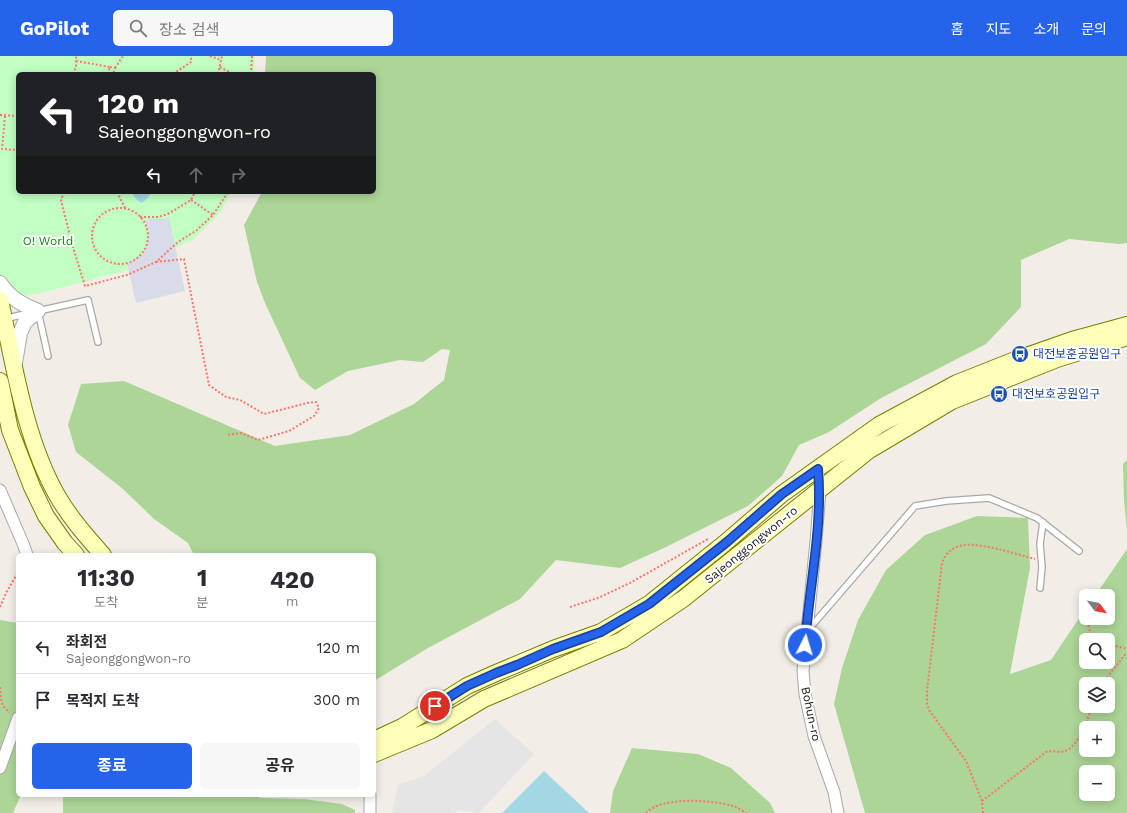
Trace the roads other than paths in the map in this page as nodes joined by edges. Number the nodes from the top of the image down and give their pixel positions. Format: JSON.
{"nodes":[{"id":1,"x":0,"y":283,"type":"edge"},
{"id":2,"x":0,"y":300,"type":"edge"},
{"id":3,"x":38,"y":311,"type":"junction"},
{"id":4,"x":2,"y":319,"type":"edge"},
{"id":5,"x":1127,"y":325,"type":"edge"},
{"id":6,"x":1127,"y":337,"type":"edge"},
{"id":7,"x":98,"y":342,"type":"dead end"},
{"id":8,"x":48,"y":356,"type":"dead end"},
{"id":9,"x":14,"y":365,"type":"junction"},
{"id":10,"x":0,"y":381,"type":"edge"},
{"id":11,"x":818,"y":469,"type":"junction"},
{"id":12,"x":0,"y":490,"type":"edge"},
{"id":13,"x":820,"y":490,"type":"junction"},
{"id":14,"x":1043,"y":522,"type":"junction"},
{"id":15,"x":1079,"y":551,"type":"dead end"},
{"id":16,"x":26,"y":553,"type":"edge"},
{"id":17,"x":74,"y":553,"type":"edge"},
{"id":18,"x":101,"y":553,"type":"edge"},
{"id":19,"x":1040,"y":588,"type":"dead end"},
{"id":20,"x":806,"y":633,"type":"junction"},
{"id":21,"x":15,"y":715,"type":"edge"},
{"id":22,"x":376,"y":739,"type":"edge"},
{"id":23,"x":376,"y":753,"type":"edge"},
{"id":24,"x":0,"y":768,"type":"edge"},
{"id":25,"x":370,"y":797,"type":"edge"},
{"id":26,"x":370,"y":813,"type":"edge"},
{"id":27,"x":838,"y":813,"type":"edge"}],
"edges":[{"from":1,"to":3,"type":"street"},
{"from":2,"to":4,"type":"main road"},
{"from":3,"to":4,"type":"lane"},
{"from":3,"to":7,"type":"lane"},
{"from":3,"to":8,"type":"lane"},
{"from":3,"to":9,"type":"street"},
{"from":4,"to":9,"type":"main road"},
{"from":5,"to":11,"type":"main road","name":"Sajeonggongwon-ro"},
{"from":6,"to":13,"type":"main road","name":"Sajeonggongwon-ro"},
{"from":9,"to":18,"type":"main road"},
{"from":10,"to":17,"type":"main road"},
{"from":11,"to":13,"type":"street","name":"Bohun-ro"},
{"from":11,"to":22,"type":"main road","name":"Sajeonggongwon-ro"},
{"from":12,"to":16,"type":"street"},
{"from":13,"to":20,"type":"street","name":"Bohun-ro"},
{"from":13,"to":23,"type":"main road","name":"Sajeonggongwon-ro"},
{"from":14,"to":15,"type":"lane"},
{"from":14,"to":19,"type":"lane"},
{"from":14,"to":20,"type":"lane"},
{"from":20,"to":27,"type":"street","name":"Bohun-ro"},
{"from":21,"to":24,"type":"street"},
{"from":25,"to":26,"type":"street"}]}
